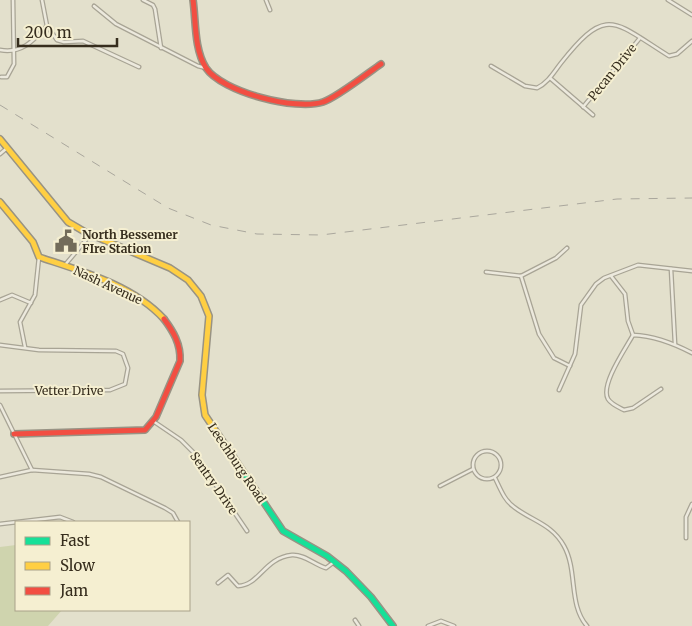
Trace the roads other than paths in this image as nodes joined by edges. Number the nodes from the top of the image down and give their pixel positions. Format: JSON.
{"nodes":[{"id":1,"x":13,"y":0,"type":"edge"},
{"id":2,"x":42,"y":0,"type":"edge"},
{"id":3,"x":144,"y":0,"type":"edge"},
{"id":4,"x":193,"y":0,"type":"edge"},
{"id":5,"x":266,"y":0,"type":"edge"},
{"id":6,"x":668,"y":0,"type":"edge"},
{"id":7,"x":94,"y":6,"type":"dead end"},
{"id":8,"x":270,"y":10,"type":"dead end"},
{"id":9,"x":692,"y":15,"type":"edge"},
{"id":10,"x":47,"y":26,"type":"junction"},
{"id":11,"x":640,"y":38,"type":"junction"},
{"id":12,"x":692,"y":41,"type":"edge"},
{"id":13,"x":161,"y":48,"type":"junction"},
{"id":14,"x":0,"y":50,"type":"edge"},
{"id":15,"x":12,"y":53,"type":"junction"},
{"id":16,"x":381,"y":64,"type":"dead end"},
{"id":17,"x":491,"y":66,"type":"dead end"},
{"id":18,"x":139,"y":67,"type":"dead end"},
{"id":19,"x":206,"y":68,"type":"junction"},
{"id":20,"x":1,"y":78,"type":"edge"},
{"id":21,"x":550,"y":78,"type":"junction"},
{"id":22,"x":583,"y":107,"type":"junction"},
{"id":23,"x":593,"y":115,"type":"dead end"},
{"id":24,"x":0,"y":139,"type":"edge"},
{"id":25,"x":7,"y":148,"type":"junction"},
{"id":26,"x":0,"y":154,"type":"edge"},
{"id":27,"x":0,"y":202,"type":"edge"},
{"id":28,"x":91,"y":234,"type":"junction"},
{"id":29,"x":567,"y":248,"type":"dead end"},
{"id":30,"x":39,"y":257,"type":"junction"},
{"id":31,"x":65,"y":266,"type":"junction"},
{"id":32,"x":671,"y":270,"type":"junction"},
{"id":33,"x":692,"y":271,"type":"edge"},
{"id":34,"x":486,"y":272,"type":"dead end"},
{"id":35,"x":521,"y":276,"type":"junction"},
{"id":36,"x":611,"y":276,"type":"junction"},
{"id":37,"x":0,"y":300,"type":"edge"},
{"id":38,"x":31,"y":303,"type":"junction"},
{"id":39,"x":633,"y":334,"type":"junction"},
{"id":40,"x":675,"y":344,"type":"junction"},
{"id":41,"x":0,"y":345,"type":"edge"},
{"id":42,"x":25,"y":347,"type":"junction"},
{"id":43,"x":692,"y":353,"type":"edge"},
{"id":44,"x":570,"y":366,"type":"junction"},
{"id":45,"x":661,"y":389,"type":"dead end"},
{"id":46,"x":560,"y":390,"type":"dead end"},
{"id":47,"x":0,"y":391,"type":"edge"},
{"id":48,"x":0,"y":405,"type":"edge"},
{"id":49,"x":153,"y":422,"type":"junction"},
{"id":50,"x":14,"y":434,"type":"junction"},
{"id":51,"x":473,"y":469,"type":"junction"},
{"id":52,"x":32,"y":470,"type":"junction"},
{"id":53,"x":0,"y":477,"type":"edge"},
{"id":54,"x":495,"y":478,"type":"junction"},
{"id":55,"x":440,"y":486,"type":"dead end"},
{"id":56,"x":692,"y":504,"type":"edge"},
{"id":57,"x":26,"y":521,"type":"edge"},
{"id":58,"x":70,"y":521,"type":"edge"},
{"id":59,"x":177,"y":521,"type":"edge"},
{"id":60,"x":15,"y":522,"type":"edge"},
{"id":61,"x":0,"y":524,"type":"edge"},
{"id":62,"x":247,"y":531,"type":"dead end"},
{"id":63,"x":686,"y":538,"type":"dead end"},
{"id":64,"x":334,"y":562,"type":"junction"},
{"id":65,"x":218,"y":583,"type":"dead end"},
{"id":66,"x":355,"y":620,"type":"dead end"},
{"id":67,"x":359,"y":626,"type":"edge"},
{"id":68,"x":393,"y":626,"type":"edge"},
{"id":69,"x":428,"y":626,"type":"edge"},
{"id":70,"x":454,"y":626,"type":"edge"},
{"id":71,"x":588,"y":626,"type":"edge"}],
"edges":[{"from":1,"to":15,"type":"street"},
{"from":2,"to":10,"type":"street"},
{"from":3,"to":13,"type":"street"},
{"from":4,"to":19,"type":"street"},
{"from":5,"to":8,"type":"street"},
{"from":6,"to":9,"type":"street"},
{"from":7,"to":13,"type":"street"},
{"from":10,"to":15,"type":"street"},
{"from":10,"to":18,"type":"street"},
{"from":11,"to":12,"type":"street"},
{"from":11,"to":21,"type":"street"},
{"from":11,"to":22,"type":"street","name":"Pecan Drive"},
{"from":13,"to":19,"type":"street"},
{"from":14,"to":15,"type":"street"},
{"from":15,"to":20,"type":"street"},
{"from":16,"to":19,"type":"street"},
{"from":17,"to":21,"type":"street"},
{"from":21,"to":22,"type":"street"},
{"from":22,"to":23,"type":"street"},
{"from":24,"to":25,"type":"street","name":"Leechburg Road"},
{"from":25,"to":26,"type":"street"},
{"from":25,"to":28,"type":"street","name":"Leechburg Road"},
{"from":27,"to":30,"type":"street"},
{"from":28,"to":31,"type":"street"},
{"from":28,"to":64,"type":"street","name":"Leechburg Road"},
{"from":29,"to":35,"type":"street"},
{"from":30,"to":31,"type":"street","name":"Nash Avenue"},
{"from":30,"to":38,"type":"street"},
{"from":31,"to":49,"type":"street","name":"Nash Avenue"},
{"from":32,"to":33,"type":"street"},
{"from":32,"to":36,"type":"street"},
{"from":32,"to":40,"type":"street"},
{"from":34,"to":35,"type":"street"},
{"from":35,"to":44,"type":"street"},
{"from":36,"to":39,"type":"street"},
{"from":36,"to":44,"type":"street"},
{"from":37,"to":38,"type":"street"},
{"from":38,"to":42,"type":"street"},
{"from":39,"to":40,"type":"street"},
{"from":39,"to":45,"type":"street"},
{"from":40,"to":43,"type":"street"},
{"from":41,"to":42,"type":"street"},
{"from":42,"to":47,"type":"street","name":"Vetter Drive"},
{"from":44,"to":46,"type":"street"},
{"from":48,"to":50,"type":"street"},
{"from":49,"to":50,"type":"street"},
{"from":49,"to":62,"type":"street","name":"Sentry Drive"},
{"from":50,"to":52,"type":"street"},
{"from":51,"to":54,"type":"street"},
{"from":51,"to":54,"type":"street"},
{"from":51,"to":55,"type":"street"},
{"from":52,"to":53,"type":"street"},
{"from":52,"to":59,"type":"street"},
{"from":54,"to":71,"type":"street"},
{"from":56,"to":63,"type":"street"},
{"from":57,"to":58,"type":"street"},
{"from":60,"to":61,"type":"street"},
{"from":64,"to":65,"type":"street"},
{"from":64,"to":68,"type":"street","name":"Leechburg Road"},
{"from":66,"to":67,"type":"street"},
{"from":69,"to":70,"type":"street"}]}
